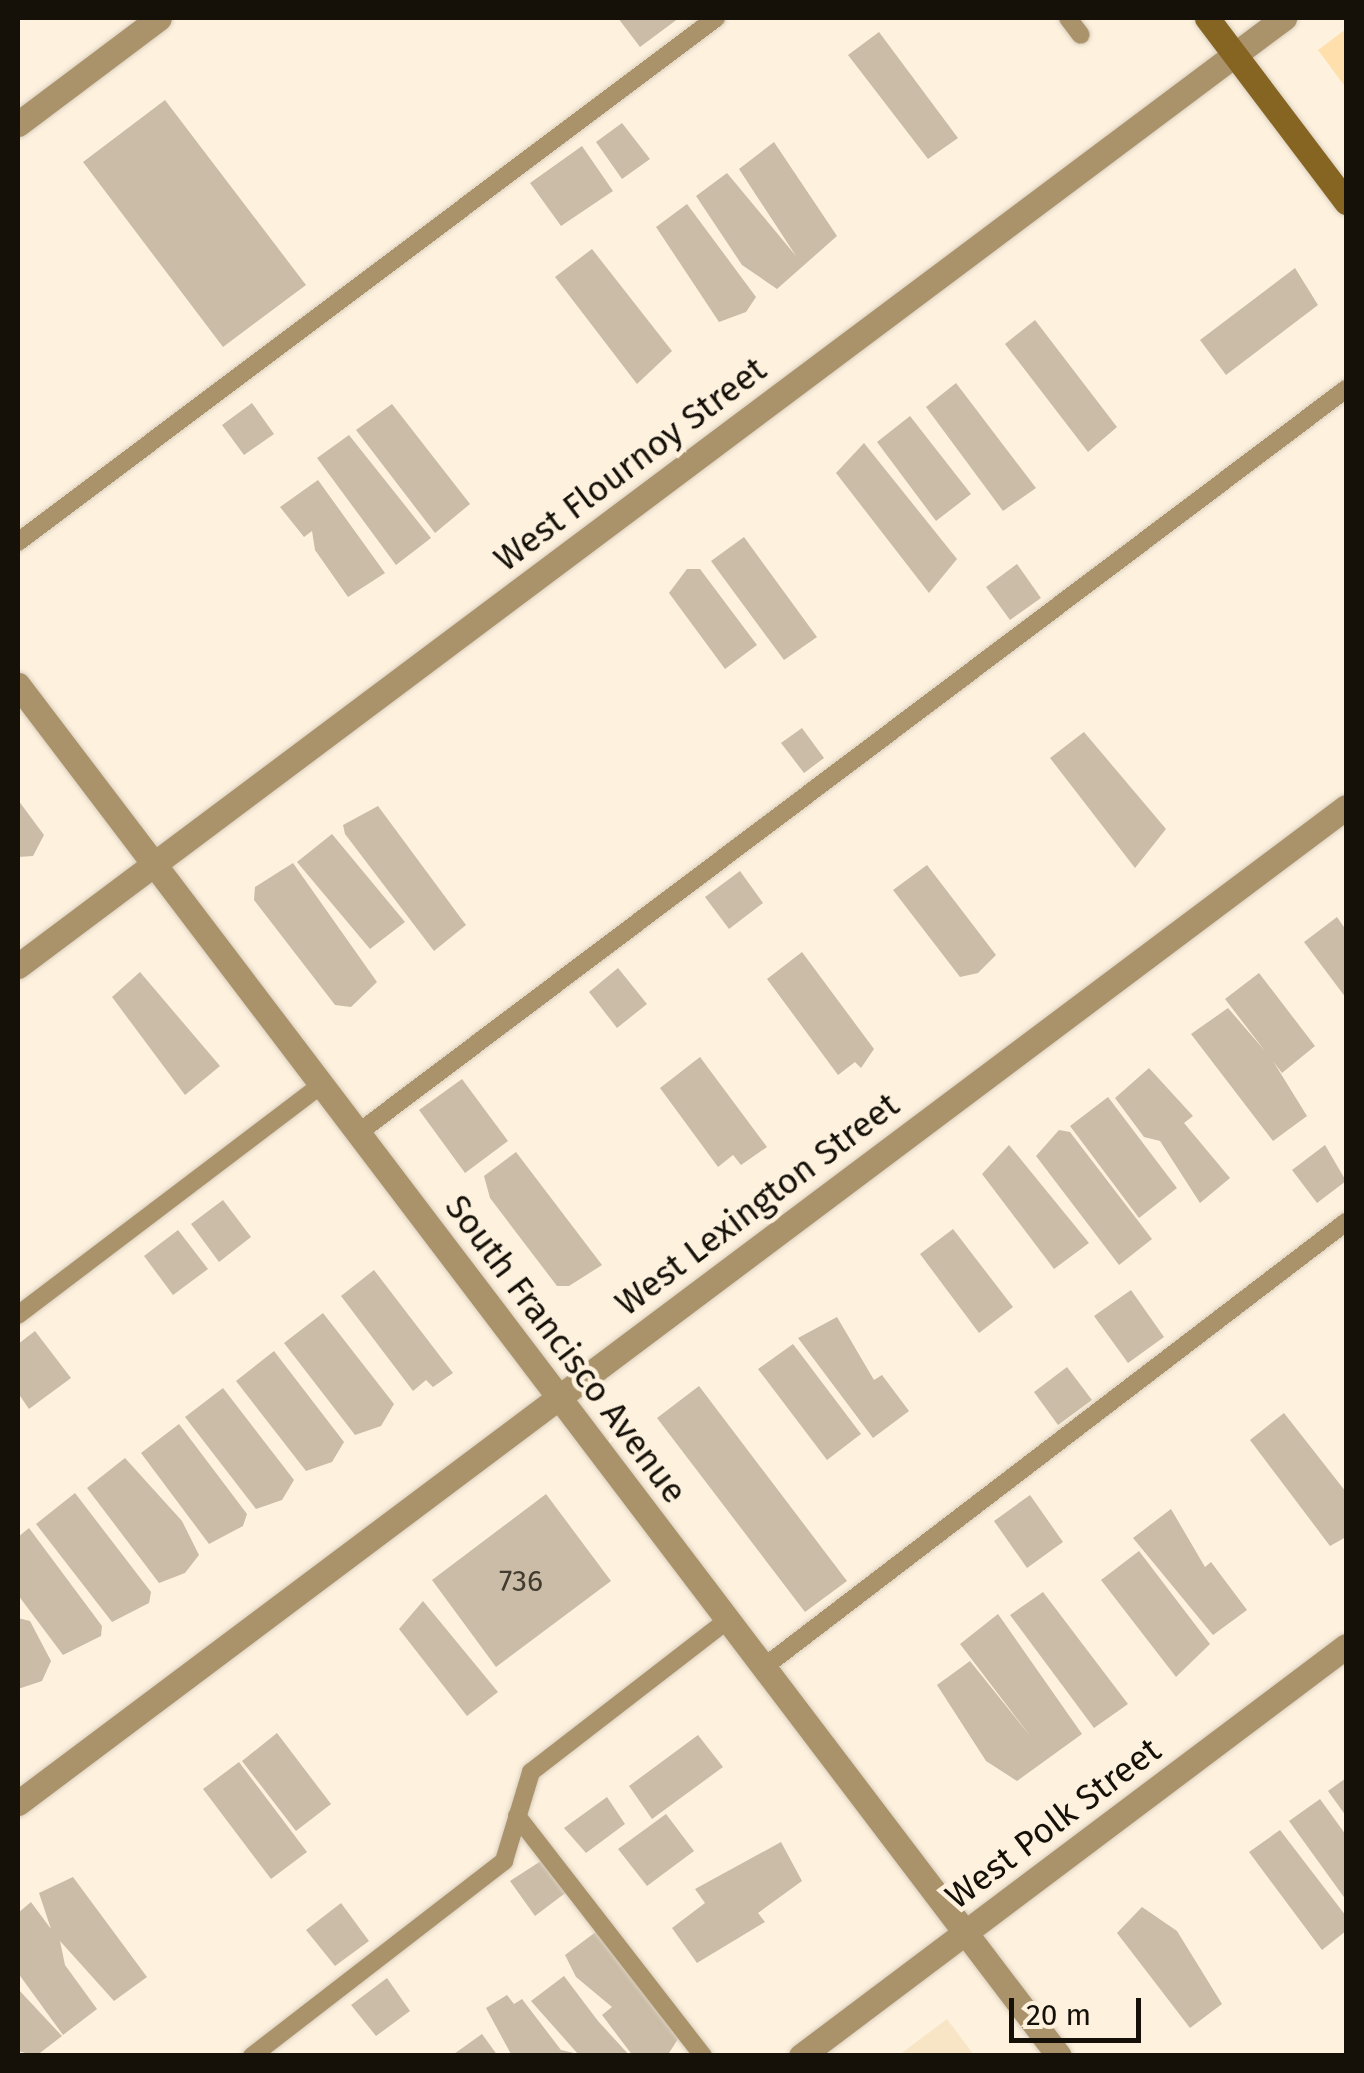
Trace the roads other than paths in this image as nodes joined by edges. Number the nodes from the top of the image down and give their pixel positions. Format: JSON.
{"nodes":[{"id":1,"x":160,"y":18,"type":"edge"},
{"id":2,"x":716,"y":18,"type":"edge"},
{"id":3,"x":1068,"y":18,"type":"edge"},
{"id":4,"x":1207,"y":18,"type":"edge"},
{"id":5,"x":1284,"y":18,"type":"edge"},
{"id":6,"x":1081,"y":35,"type":"dead end"},
{"id":7,"x":1235,"y":54,"type":"junction"},
{"id":8,"x":18,"y":124,"type":"edge"},
{"id":9,"x":1346,"y":202,"type":"edge"},
{"id":10,"x":1346,"y":388,"type":"edge"},
{"id":11,"x":18,"y":542,"type":"edge"},
{"id":12,"x":18,"y":685,"type":"edge"},
{"id":13,"x":1346,"y":807,"type":"edge"},
{"id":14,"x":154,"y":864,"type":"junction"},
{"id":15,"x":18,"y":966,"type":"edge"},
{"id":16,"x":321,"y":1085,"type":"junction"},
{"id":17,"x":358,"y":1133,"type":"junction"},
{"id":18,"x":1346,"y":1222,"type":"edge"},
{"id":19,"x":18,"y":1315,"type":"edge"},
{"id":20,"x":559,"y":1398,"type":"junction"},
{"id":21,"x":728,"y":1620,"type":"junction"},
{"id":22,"x":1346,"y":1646,"type":"edge"},
{"id":23,"x":764,"y":1667,"type":"junction"},
{"id":24,"x":18,"y":1803,"type":"edge"},
{"id":25,"x":517,"y":1816,"type":"junction"},
{"id":26,"x":966,"y":1933,"type":"junction"},
{"id":27,"x":252,"y":2056,"type":"edge"},
{"id":28,"x":703,"y":2056,"type":"edge"},
{"id":29,"x":801,"y":2056,"type":"edge"},
{"id":30,"x":1059,"y":2056,"type":"edge"}],
"edges":[{"from":1,"to":8,"type":"street"},
{"from":2,"to":11,"type":"lane"},
{"from":3,"to":6,"type":"lane"},
{"from":4,"to":7,"type":"main road"},
{"from":5,"to":7,"type":"street","name":"West Flournoy Street"},
{"from":7,"to":9,"type":"main road"},
{"from":7,"to":14,"type":"street","name":"West Flournoy Street"},
{"from":10,"to":17,"type":"lane"},
{"from":12,"to":14,"type":"street","name":"South Francisco Avenue"},
{"from":13,"to":20,"type":"street","name":"West Lexington Street"},
{"from":14,"to":15,"type":"street","name":"West Flournoy Street"},
{"from":14,"to":16,"type":"street","name":"South Francisco Avenue"},
{"from":16,"to":17,"type":"street","name":"South Francisco Avenue"},
{"from":16,"to":19,"type":"lane"},
{"from":17,"to":20,"type":"street","name":"South Francisco Avenue"},
{"from":18,"to":23,"type":"lane"},
{"from":20,"to":21,"type":"street","name":"South Francisco Avenue"},
{"from":20,"to":24,"type":"street","name":"West Lexington Street"},
{"from":21,"to":23,"type":"street","name":"South Francisco Avenue"},
{"from":21,"to":25,"type":"lane"},
{"from":22,"to":26,"type":"street","name":"West Polk Street"},
{"from":23,"to":26,"type":"street","name":"South Francisco Avenue"},
{"from":25,"to":27,"type":"lane"},
{"from":25,"to":28,"type":"lane"},
{"from":26,"to":29,"type":"street","name":"West Polk Street"},
{"from":26,"to":30,"type":"street","name":"South Francisco Avenue"}]}
